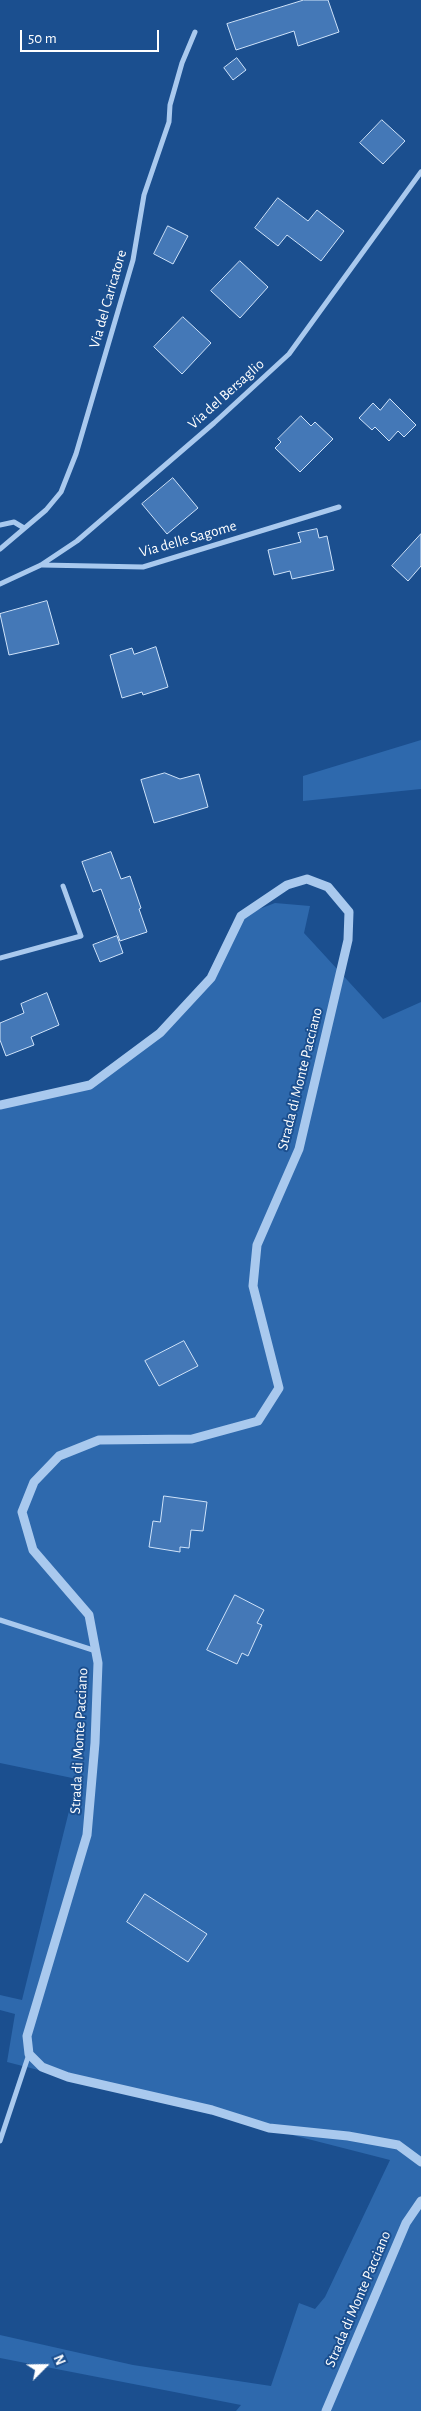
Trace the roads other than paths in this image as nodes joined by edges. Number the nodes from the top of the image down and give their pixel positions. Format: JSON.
{"nodes":[{"id":1,"x":195,"y":32,"type":"dead end"},
{"id":2,"x":421,"y":172,"type":"edge"},
{"id":3,"x":339,"y":507,"type":"dead end"},
{"id":4,"x":0,"y":525,"type":"edge"},
{"id":5,"x":24,"y":528,"type":"junction"},
{"id":6,"x":0,"y":549,"type":"edge"},
{"id":7,"x":41,"y":565,"type":"junction"},
{"id":8,"x":0,"y":584,"type":"edge"},
{"id":9,"x":63,"y":886,"type":"dead end"},
{"id":10,"x":0,"y":958,"type":"edge"},
{"id":11,"x":0,"y":1105,"type":"edge"},
{"id":12,"x":0,"y":1620,"type":"edge"},
{"id":13,"x":96,"y":1651,"type":"junction"},
{"id":14,"x":29,"y":2054,"type":"junction"},
{"id":15,"x":0,"y":2141,"type":"edge"},
{"id":16,"x":421,"y":2162,"type":"edge"},
{"id":17,"x":421,"y":2201,"type":"edge"},
{"id":18,"x":326,"y":2411,"type":"edge"}],
"edges":[{"from":1,"to":5,"type":"street","name":"Via del Caricatore"},
{"from":2,"to":7,"type":"street","name":"Via del Bersaglio"},
{"from":3,"to":7,"type":"street","name":"Via delle Sagome"},
{"from":4,"to":5,"type":"street"},
{"from":5,"to":6,"type":"street","name":"Via del Caricatore"},
{"from":7,"to":8,"type":"street","name":"Via del Bersaglio"},
{"from":9,"to":10,"type":"street"},
{"from":11,"to":13,"type":"street","name":"Strada di Monte Pacciano"},
{"from":12,"to":13,"type":"street"},
{"from":13,"to":14,"type":"street","name":"Strada di Monte Pacciano"},
{"from":14,"to":15,"type":"street"},
{"from":14,"to":16,"type":"street"},
{"from":17,"to":18,"type":"street","name":"Strada di Monte Pacciano"}]}
